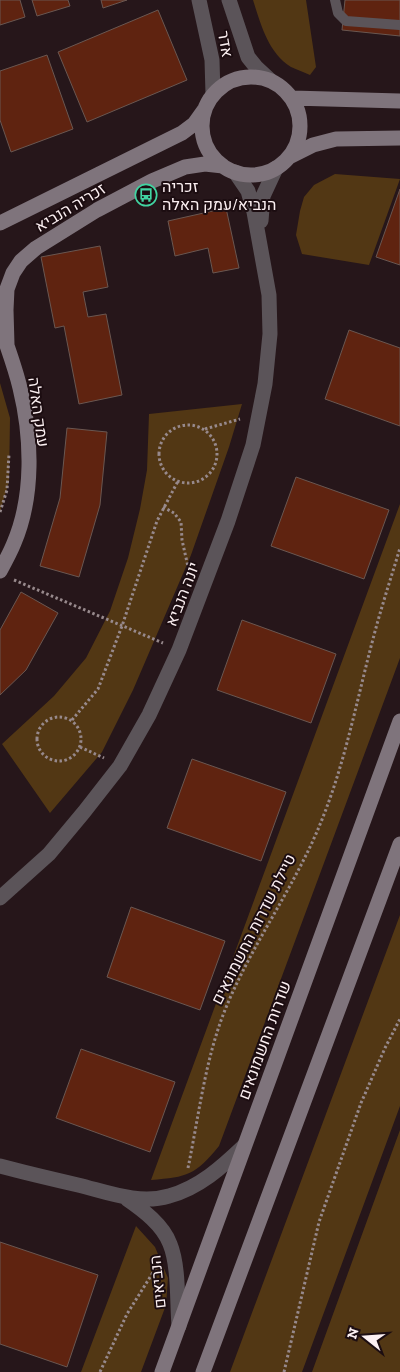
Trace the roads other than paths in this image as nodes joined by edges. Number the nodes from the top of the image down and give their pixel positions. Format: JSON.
{"nodes":[{"id":1,"x":199,"y":0,"type":"edge"},
{"id":2,"x":229,"y":0,"type":"edge"},
{"id":3,"x":335,"y":0,"type":"edge"},
{"id":4,"x":400,"y":25,"type":"edge"},
{"id":5,"x":270,"y":80,"type":"junction"},
{"id":6,"x":214,"y":94,"type":"junction"},
{"id":7,"x":292,"y":98,"type":"junction"},
{"id":8,"x":400,"y":101,"type":"edge"},
{"id":9,"x":205,"y":109,"type":"junction"},
{"id":10,"x":400,"y":138,"type":"edge"},
{"id":11,"x":289,"y":157,"type":"junction"},
{"id":12,"x":276,"y":168,"type":"junction"},
{"id":13,"x":229,"y":169,"type":"junction"},
{"id":14,"x":0,"y":223,"type":"edge"},
{"id":15,"x":261,"y":248,"type":"junction"},
{"id":16,"x":0,"y":326,"type":"edge"},
{"id":17,"x":7,"y":345,"type":"junction"},
{"id":18,"x":4,"y":574,"type":"edge"},
{"id":19,"x":400,"y":721,"type":"edge"},
{"id":20,"x":400,"y":844,"type":"edge"},
{"id":21,"x":0,"y":898,"type":"edge"},
{"id":22,"x":244,"y":1146,"type":"junction"},
{"id":23,"x":0,"y":1166,"type":"edge"},
{"id":24,"x":122,"y":1196,"type":"junction"},
{"id":25,"x":179,"y":1326,"type":"junction"},
{"id":26,"x":162,"y":1372,"type":"edge"},
{"id":27,"x":203,"y":1372,"type":"edge"}],
"edges":[{"from":1,"to":6,"type":"street","name":"אדר"},
{"from":2,"to":5,"type":"street","name":"אדר"},
{"from":3,"to":4,"type":"lane"},
{"from":5,"to":6,"type":"street"},
{"from":5,"to":7,"type":"street"},
{"from":6,"to":9,"type":"street"},
{"from":7,"to":8,"type":"street"},
{"from":7,"to":11,"type":"street"},
{"from":9,"to":13,"type":"street"},
{"from":9,"to":14,"type":"street","name":"זכריה הנביא"},
{"from":10,"to":11,"type":"street"},
{"from":11,"to":12,"type":"street"},
{"from":12,"to":13,"type":"street"},
{"from":12,"to":15,"type":"street","name":"יונה הנביא"},
{"from":13,"to":15,"type":"street","name":"יונה הנביא"},
{"from":13,"to":17,"type":"street","name":"זכריה הנביא"},
{"from":15,"to":21,"type":"street","name":"יונה הנביא"},
{"from":16,"to":17,"type":"street"},
{"from":17,"to":18,"type":"street","name":"עמק האלה"},
{"from":19,"to":22,"type":"street","name":"שדרות החשמונאים"},
{"from":20,"to":27,"type":"street"},
{"from":22,"to":24,"type":"street","name":"הנביאים"},
{"from":22,"to":25,"type":"street","name":"שדרות החשמונאים"},
{"from":23,"to":24,"type":"street","name":"הנביאים"},
{"from":24,"to":25,"type":"street","name":"הנביאים"},
{"from":25,"to":26,"type":"street","name":"שדרות החשמונאים"}]}
